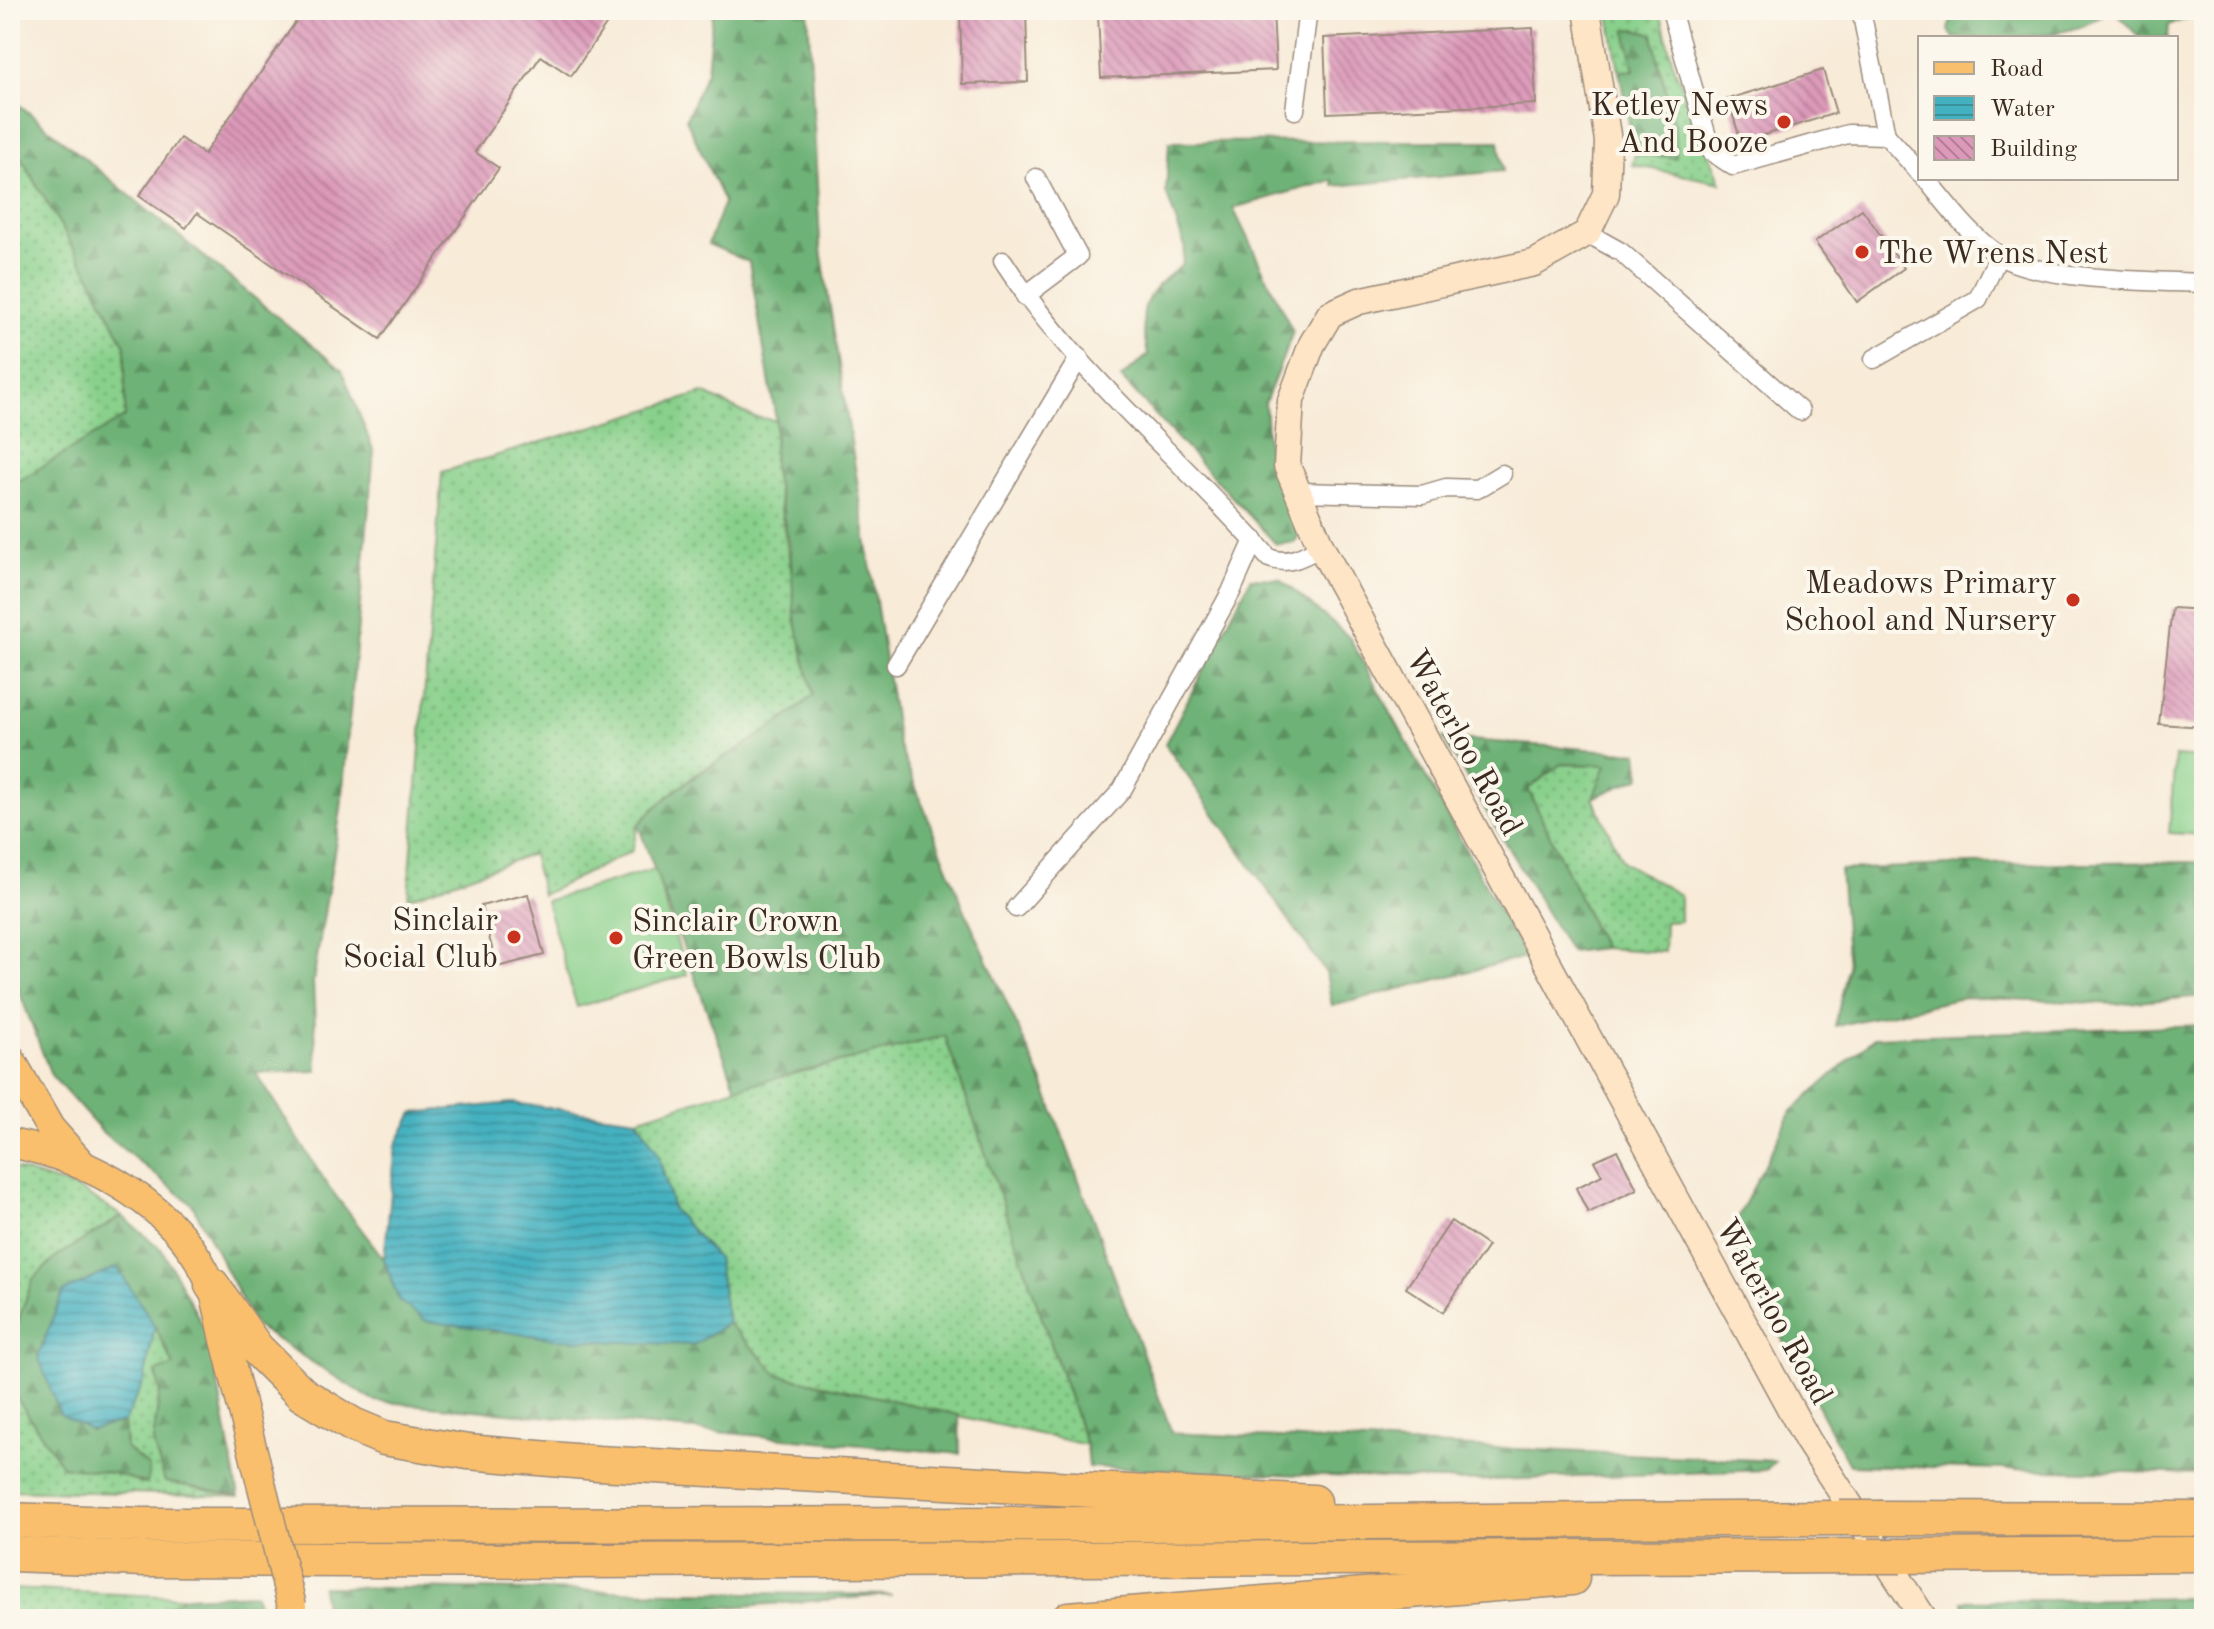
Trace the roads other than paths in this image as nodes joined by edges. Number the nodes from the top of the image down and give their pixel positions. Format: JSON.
{"nodes":[{"id":1,"x":1308,"y":10,"type":"edge"},
{"id":2,"x":1587,"y":10,"type":"edge"},
{"id":3,"x":1671,"y":10,"type":"edge"},
{"id":4,"x":1861,"y":10,"type":"edge"},
{"id":5,"x":1295,"y":110,"type":"dead end"},
{"id":6,"x":1886,"y":135,"type":"junction"},
{"id":7,"x":1918,"y":168,"type":"edge"},
{"id":8,"x":1036,"y":178,"type":"dead end"},
{"id":9,"x":1930,"y":180,"type":"edge"},
{"id":10,"x":1587,"y":233,"type":"junction"},
{"id":11,"x":1999,"y":255,"type":"junction"},
{"id":12,"x":1003,"y":261,"type":"dead end"},
{"id":13,"x":2204,"y":283,"type":"edge"},
{"id":14,"x":1025,"y":296,"type":"junction"},
{"id":15,"x":1079,"y":358,"type":"junction"},
{"id":16,"x":1874,"y":359,"type":"dead end"},
{"id":17,"x":1800,"y":411,"type":"dead end"},
{"id":18,"x":1502,"y":474,"type":"dead end"},
{"id":19,"x":1298,"y":492,"type":"junction"},
{"id":20,"x":1254,"y":540,"type":"junction"},
{"id":21,"x":1321,"y":547,"type":"junction"},
{"id":22,"x":896,"y":665,"type":"dead end"},
{"id":23,"x":1016,"y":908,"type":"dead end"},
{"id":24,"x":10,"y":1058,"type":"edge"},
{"id":25,"x":10,"y":1143,"type":"edge"},
{"id":26,"x":83,"y":1165,"type":"junction"},
{"id":27,"x":212,"y":1285,"type":"junction"},
{"id":28,"x":2204,"y":1519,"type":"edge"},
{"id":29,"x":10,"y":1520,"type":"edge"},
{"id":30,"x":1632,"y":1520,"type":"junction"},
{"id":31,"x":10,"y":1554,"type":"edge"},
{"id":32,"x":2204,"y":1554,"type":"edge"},
{"id":33,"x":1872,"y":1556,"type":"junction"},
{"id":34,"x":293,"y":1612,"type":"edge"},
{"id":35,"x":1068,"y":1619,"type":"edge"},
{"id":36,"x":1924,"y":1619,"type":"edge"}],
"edges":[{"from":1,"to":5,"type":"street"},
{"from":2,"to":10,"type":"street"},
{"from":3,"to":6,"type":"street"},
{"from":4,"to":6,"type":"street"},
{"from":6,"to":7,"type":"street"},
{"from":8,"to":14,"type":"street"},
{"from":9,"to":11,"type":"street"},
{"from":10,"to":17,"type":"street"},
{"from":10,"to":19,"type":"street","name":"Waterloo Road"},
{"from":11,"to":13,"type":"street"},
{"from":11,"to":16,"type":"street"},
{"from":12,"to":14,"type":"street"},
{"from":14,"to":15,"type":"street"},
{"from":15,"to":20,"type":"street"},
{"from":15,"to":22,"type":"street"},
{"from":18,"to":19,"type":"street"},
{"from":19,"to":21,"type":"street","name":"Waterloo Road"},
{"from":20,"to":21,"type":"street"},
{"from":20,"to":23,"type":"street"},
{"from":21,"to":36,"type":"street","name":"Waterloo Road"},
{"from":24,"to":26,"type":"main road"},
{"from":25,"to":26,"type":"main road"},
{"from":26,"to":27,"type":"main road"},
{"from":27,"to":30,"type":"highway"},
{"from":27,"to":34,"type":"main road","bridge":true},
{"from":28,"to":30,"type":"highway","bridge":true},
{"from":29,"to":30,"type":"highway"},
{"from":31,"to":33,"type":"highway"},
{"from":32,"to":33,"type":"highway"},
{"from":33,"to":35,"type":"highway"}]}
